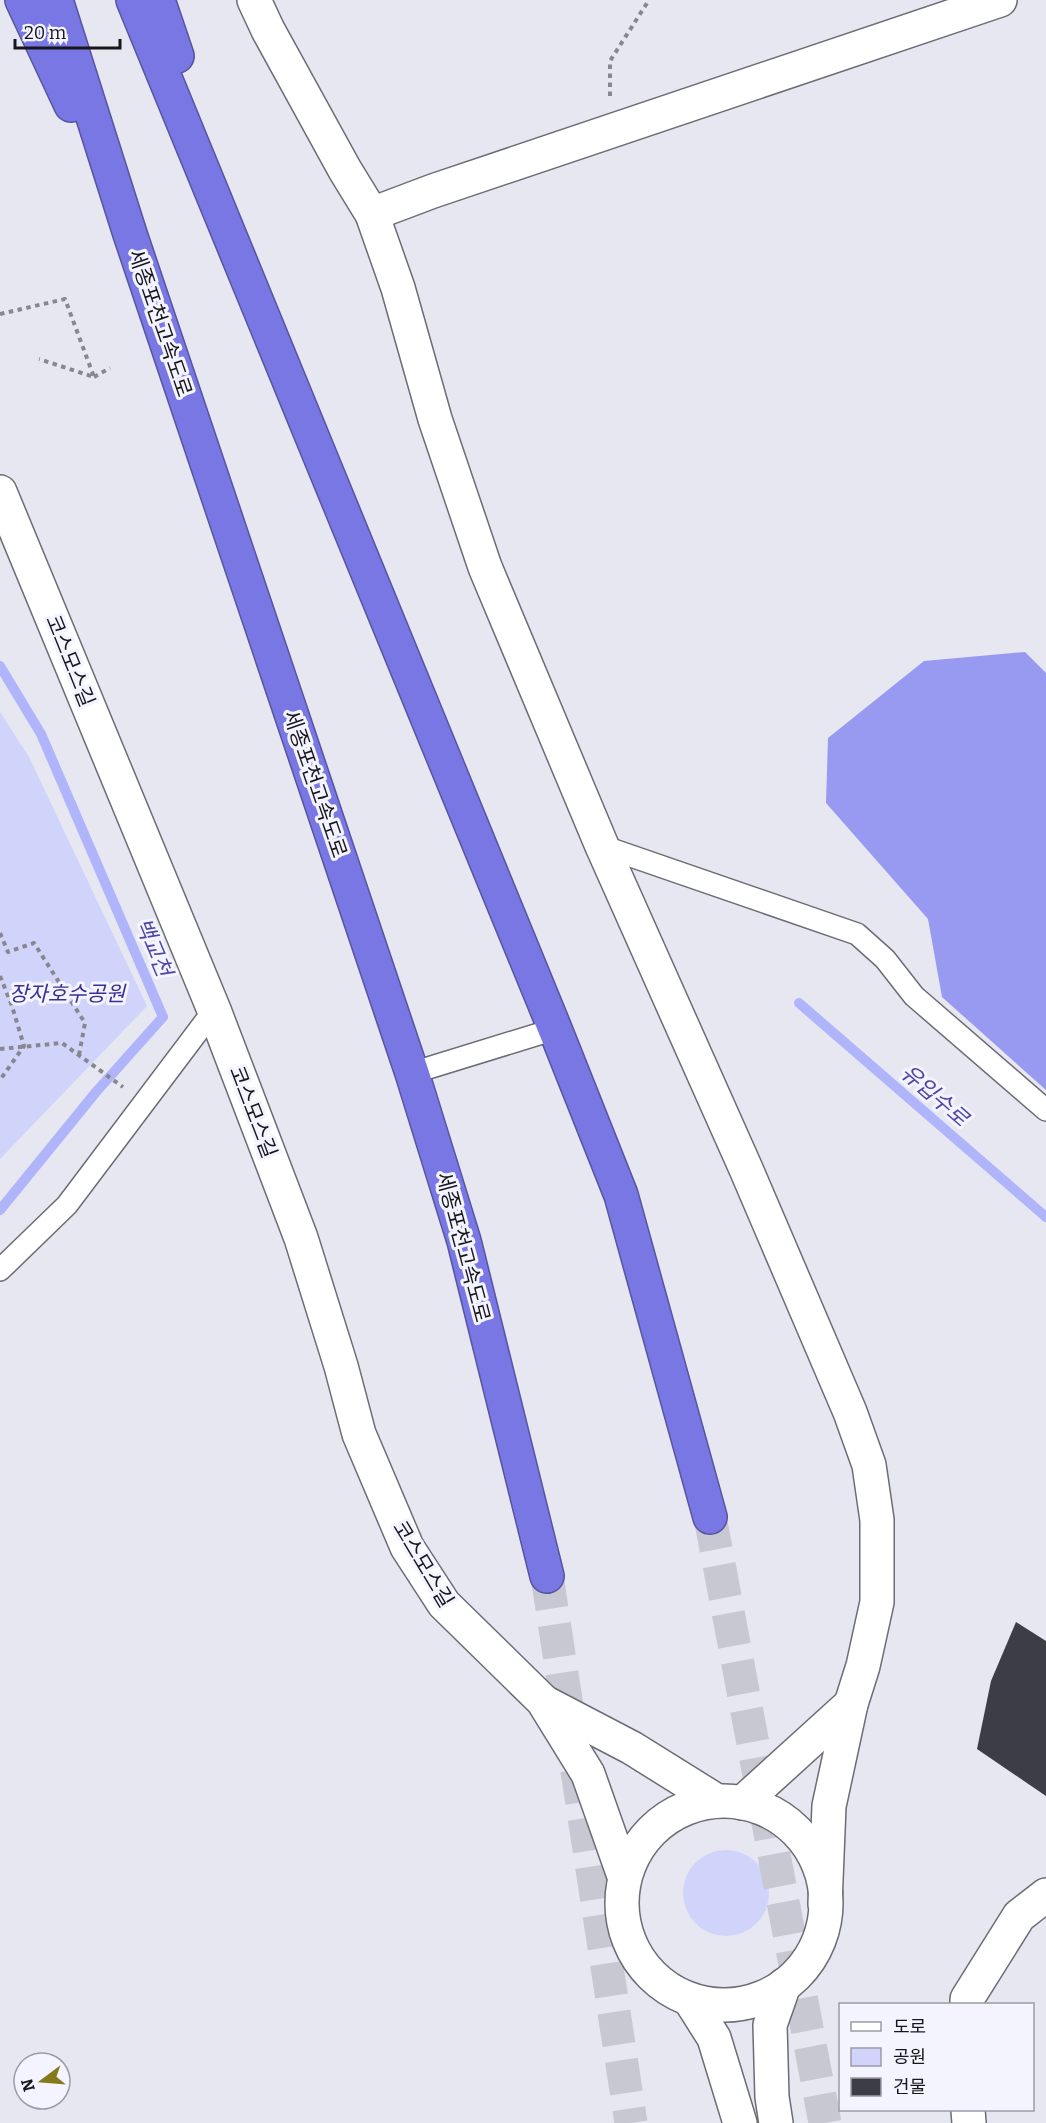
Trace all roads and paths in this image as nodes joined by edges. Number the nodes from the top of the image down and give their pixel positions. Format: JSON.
{"nodes":[{"id":1,"x":22,"y":0,"type":"edge"},
{"id":2,"x":56,"y":0,"type":"edge"},
{"id":3,"x":132,"y":0,"type":"edge"},
{"id":4,"x":158,"y":0,"type":"edge"},
{"id":5,"x":254,"y":0,"type":"edge"},
{"id":6,"x":649,"y":0,"type":"edge"},
{"id":7,"x":1000,"y":0,"type":"edge"},
{"id":8,"x":609,"y":132,"type":"junction"},
{"id":9,"x":218,"y":212,"type":"junction"},
{"id":10,"x":372,"y":214,"type":"junction"},
{"id":11,"x":130,"y":234,"type":"junction"},
{"id":12,"x":0,"y":314,"type":"edge"},
{"id":13,"x":39,"y":359,"type":"dead end"},
{"id":14,"x":110,"y":368,"type":"dead end"},
{"id":15,"x":94,"y":377,"type":"junction"},
{"id":16,"x":0,"y":492,"type":"edge"},
{"id":17,"x":602,"y":846,"type":"junction"},
{"id":18,"x":0,"y":933,"type":"edge"},
{"id":19,"x":0,"y":976,"type":"edge"},
{"id":20,"x":214,"y":1010,"type":"junction"},
{"id":21,"x":555,"y":1029,"type":"junction"},
{"id":22,"x":24,"y":1046,"type":"junction"},
{"id":23,"x":0,"y":1049,"type":"edge"},
{"id":24,"x":79,"y":1055,"type":"junction"},
{"id":25,"x":412,"y":1073,"type":"junction"},
{"id":26,"x":0,"y":1080,"type":"edge"},
{"id":27,"x":123,"y":1087,"type":"dead end"},
{"id":28,"x":1046,"y":1110,"type":"edge"},
{"id":29,"x":0,"y":1270,"type":"edge"},
{"id":30,"x":710,"y":1517,"type":"tunnel mouth"},
{"id":31,"x":547,"y":1576,"type":"tunnel mouth"},
{"id":32,"x":543,"y":1701,"type":"junction"},
{"id":33,"x":851,"y":1704,"type":"junction"},
{"id":34,"x":730,"y":1802,"type":"junction"},
{"id":35,"x":624,"y":1876,"type":"junction"},
{"id":36,"x":1046,"y":1895,"type":"edge"},
{"id":37,"x":825,"y":1904,"type":"junction"},
{"id":38,"x":784,"y":1985,"type":"junction"},
{"id":39,"x":690,"y":2000,"type":"junction"},
{"id":40,"x":966,"y":2003,"type":"edge"},
{"id":41,"x":740,"y":2123,"type":"edge"},
{"id":42,"x":776,"y":2123,"type":"edge"}],
"edges":[{"from":1,"to":11,"type":"highway"},
{"from":2,"to":11,"type":"highway","name":"세종포천고속도로"},
{"from":3,"to":9,"type":"highway"},
{"from":4,"to":9,"type":"highway"},
{"from":5,"to":10,"type":"street"},
{"from":6,"to":8,"type":"path"},
{"from":7,"to":8,"type":"street"},
{"from":8,"to":10,"type":"street"},
{"from":9,"to":21,"type":"highway"},
{"from":10,"to":17,"type":"street"},
{"from":11,"to":25,"type":"highway","name":"세종포천고속도로"},
{"from":12,"to":15,"type":"path"},
{"from":13,"to":15,"type":"path"},
{"from":14,"to":15,"type":"path"},
{"from":16,"to":20,"type":"street","name":"코스모스길"},
{"from":17,"to":28,"type":"lane"},
{"from":17,"to":33,"type":"street"},
{"from":18,"to":24,"type":"path"},
{"from":19,"to":22,"type":"path"},
{"from":20,"to":29,"type":"lane"},
{"from":20,"to":32,"type":"street","name":"코스모스길"},
{"from":21,"to":25,"type":"lane"},
{"from":21,"to":30,"type":"highway"},
{"from":22,"to":23,"type":"path"},
{"from":22,"to":24,"type":"path"},
{"from":22,"to":26,"type":"path"},
{"from":24,"to":27,"type":"path"},
{"from":25,"to":31,"type":"highway","name":"세종포천고속도로"},
{"from":32,"to":34,"type":"street"},
{"from":32,"to":35,"type":"street"},
{"from":33,"to":34,"type":"street"},
{"from":33,"to":37,"type":"street"},
{"from":34,"to":35,"type":"street"},
{"from":34,"to":37,"type":"street"},
{"from":35,"to":39,"type":"street"},
{"from":36,"to":40,"type":"street"},
{"from":37,"to":38,"type":"street"},
{"from":38,"to":39,"type":"street"},
{"from":38,"to":42,"type":"street"},
{"from":39,"to":41,"type":"street"}]}
